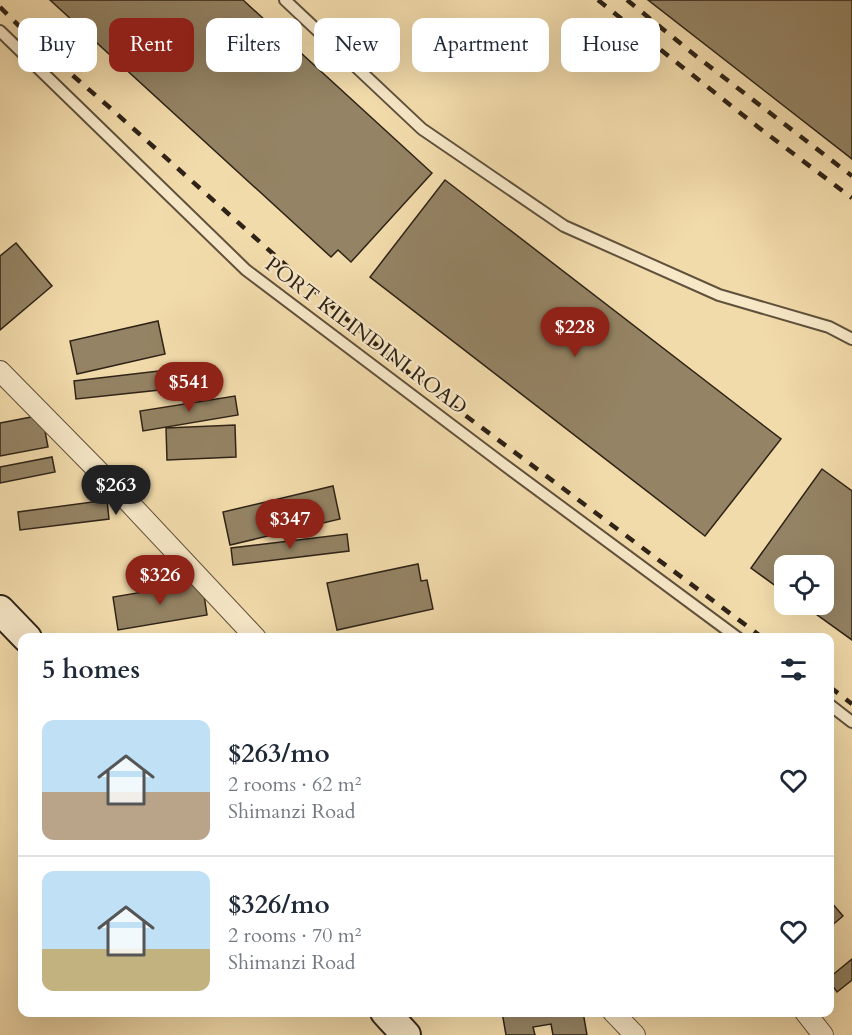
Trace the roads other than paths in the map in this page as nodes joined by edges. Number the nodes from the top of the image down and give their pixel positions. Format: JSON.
{"nodes":[{"id":1,"x":285,"y":0,"type":"edge"},
{"id":2,"x":0,"y":31,"type":"edge"},
{"id":3,"x":852,"y":339,"type":"edge"},
{"id":4,"x":0,"y":371,"type":"edge"},
{"id":5,"x":0,"y":610,"type":"edge"},
{"id":6,"x":22,"y":633,"type":"edge"},
{"id":7,"x":251,"y":633,"type":"edge"},
{"id":8,"x":731,"y":633,"type":"edge"},
{"id":9,"x":834,"y":708,"type":"edge"},
{"id":10,"x":852,"y":722,"type":"edge"},
{"id":11,"x":390,"y":1017,"type":"edge"},
{"id":12,"x":618,"y":1017,"type":"edge"},
{"id":13,"x":809,"y":1017,"type":"edge"},
{"id":14,"x":406,"y":1035,"type":"edge"},
{"id":15,"x":634,"y":1035,"type":"edge"},
{"id":16,"x":823,"y":1035,"type":"edge"}],
"edges":[{"from":1,"to":3,"type":"lane"},
{"from":2,"to":8,"type":"lane","name":"PORT KILINDINI ROAD"},
{"from":4,"to":7,"type":"street"},
{"from":5,"to":6,"type":"main road"},
{"from":9,"to":10,"type":"lane"},
{"from":11,"to":14,"type":"main road"},
{"from":12,"to":15,"type":"street"},
{"from":13,"to":16,"type":"street"}]}
